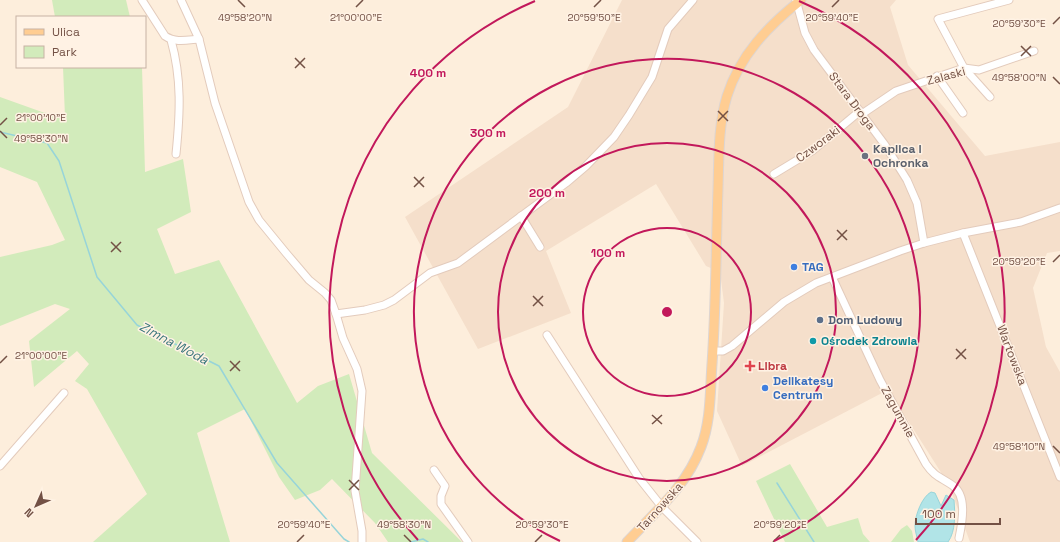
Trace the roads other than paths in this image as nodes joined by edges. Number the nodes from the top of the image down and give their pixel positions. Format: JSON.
{"nodes":[{"id":1,"x":142,"y":0,"type":"edge"},
{"id":2,"x":181,"y":0,"type":"edge"},
{"id":3,"x":693,"y":0,"type":"edge"},
{"id":4,"x":1009,"y":0,"type":"edge"},
{"id":5,"x":798,"y":1,"type":"edge"},
{"id":6,"x":199,"y":39,"type":"junction"},
{"id":7,"x":170,"y":40,"type":"junction"},
{"id":8,"x":1034,"y":51,"type":"dead end"},
{"id":9,"x":964,"y":68,"type":"junction"},
{"id":10,"x":937,"y":76,"type":"junction"},
{"id":11,"x":990,"y":97,"type":"dead end"},
{"id":12,"x":861,"y":112,"type":"junction"},
{"id":13,"x":963,"y":112,"type":"dead end"},
{"id":14,"x":176,"y":154,"type":"dead end"},
{"id":15,"x":774,"y":174,"type":"dead end"},
{"id":16,"x":1060,"y":208,"type":"edge"},
{"id":17,"x":521,"y":216,"type":"junction"},
{"id":18,"x":963,"y":233,"type":"junction"},
{"id":19,"x":924,"y":243,"type":"junction"},
{"id":20,"x":540,"y":247,"type":"dead end"},
{"id":21,"x":832,"y":278,"type":"junction"},
{"id":22,"x":336,"y":314,"type":"junction"},
{"id":23,"x":547,"y":335,"type":"dead end"},
{"id":24,"x":713,"y":351,"type":"junction"},
{"id":25,"x":64,"y":393,"type":"dead end"},
{"id":26,"x":0,"y":466,"type":"edge"},
{"id":27,"x":434,"y":470,"type":"dead end"},
{"id":28,"x":1060,"y":477,"type":"edge"},
{"id":29,"x":662,"y":506,"type":"junction"},
{"id":30,"x":959,"y":538,"type":"dead end"},
{"id":31,"x":362,"y":542,"type":"edge"},
{"id":32,"x":468,"y":542,"type":"edge"},
{"id":33,"x":627,"y":542,"type":"edge"},
{"id":34,"x":697,"y":542,"type":"edge"}],
"edges":[{"from":1,"to":7,"type":"street"},
{"from":2,"to":6,"type":"street"},
{"from":3,"to":17,"type":"street"},
{"from":4,"to":9,"type":"street"},
{"from":5,"to":12,"type":"street","name":"Stara Droga"},
{"from":5,"to":24,"type":"main road","name":"Tarnowska"},
{"from":6,"to":7,"type":"street"},
{"from":6,"to":22,"type":"street"},
{"from":7,"to":14,"type":"street"},
{"from":8,"to":9,"type":"street","name":"Zalaski"},
{"from":9,"to":10,"type":"street","name":"Zalaski"},
{"from":9,"to":11,"type":"street"},
{"from":10,"to":12,"type":"street","name":"Zalaski"},
{"from":10,"to":13,"type":"street"},
{"from":12,"to":15,"type":"street","name":"Czworaki"},
{"from":12,"to":19,"type":"street","name":"Stara Droga"},
{"from":16,"to":18,"type":"street"},
{"from":17,"to":20,"type":"street"},
{"from":17,"to":22,"type":"street"},
{"from":18,"to":19,"type":"street"},
{"from":18,"to":28,"type":"street","name":"Wartowska"},
{"from":19,"to":21,"type":"street"},
{"from":21,"to":24,"type":"street"},
{"from":21,"to":30,"type":"street","name":"Zagumnie"},
{"from":22,"to":31,"type":"street"},
{"from":23,"to":29,"type":"street"},
{"from":24,"to":29,"type":"main road","name":"Tarnowska"},
{"from":25,"to":26,"type":"street"},
{"from":27,"to":32,"type":"street"},
{"from":29,"to":33,"type":"main road","name":"Tarnowska"},
{"from":29,"to":34,"type":"street"}]}
